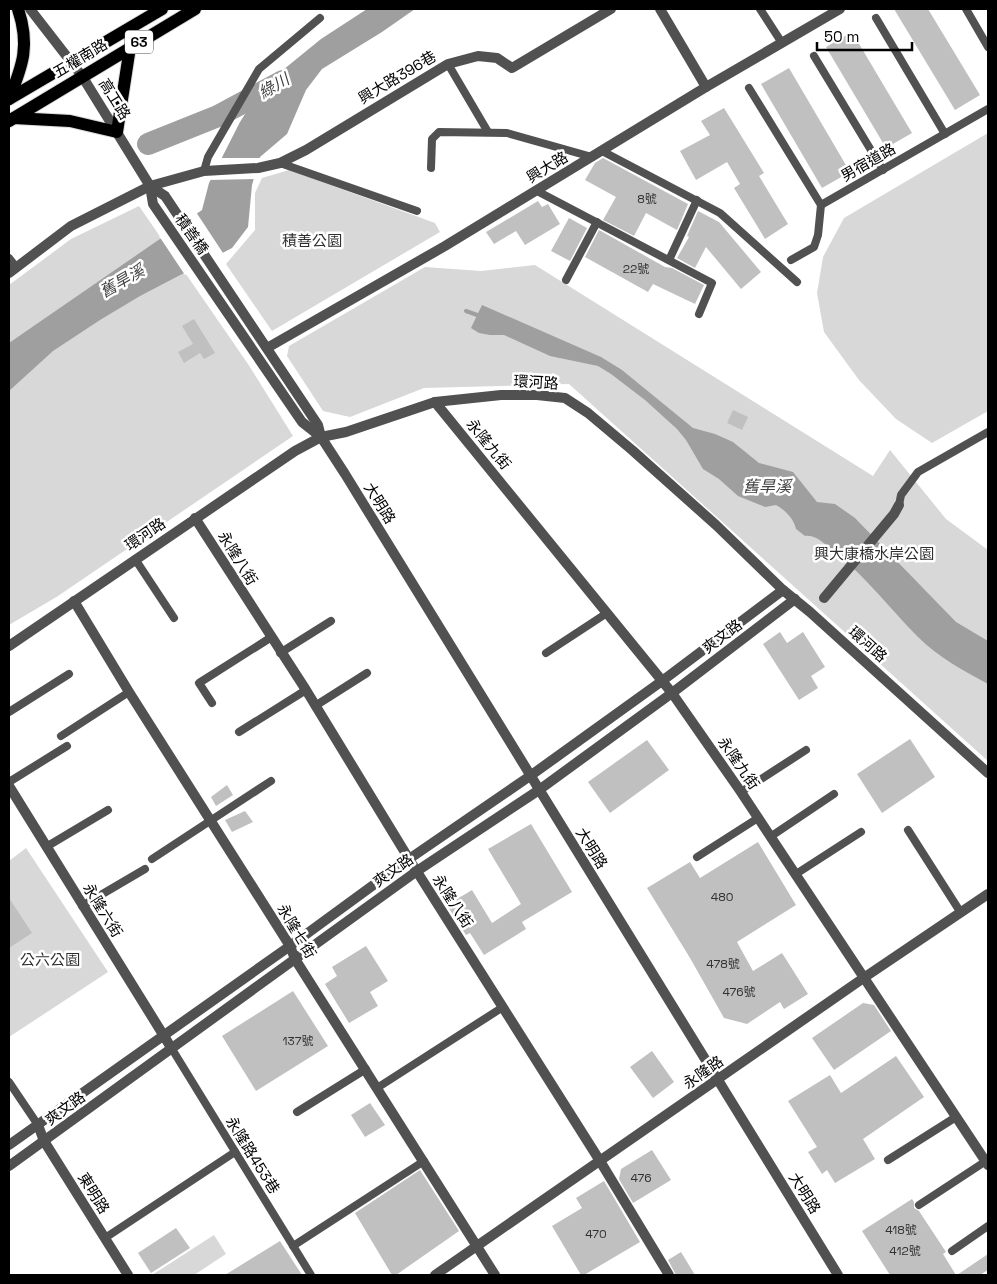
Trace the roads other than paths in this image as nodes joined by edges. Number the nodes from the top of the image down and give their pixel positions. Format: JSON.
{"nodes":[{"id":1,"x":18,"y":9,"type":"edge"},
{"id":2,"x":30,"y":9,"type":"edge"},
{"id":3,"x":162,"y":9,"type":"edge"},
{"id":4,"x":195,"y":9,"type":"edge"},
{"id":5,"x":611,"y":9,"type":"edge"},
{"id":6,"x":660,"y":9,"type":"edge"},
{"id":7,"x":760,"y":9,"type":"edge"},
{"id":8,"x":840,"y":9,"type":"edge"},
{"id":9,"x":966,"y":9,"type":"edge"},
{"id":10,"x":320,"y":18,"type":"dead end"},
{"id":11,"x":876,"y":18,"type":"dead end"},
{"id":12,"x":782,"y":44,"type":"junction"},
{"id":13,"x":988,"y":46,"type":"edge"},
{"id":14,"x":130,"y":47,"type":"junction"},
{"id":15,"x":814,"y":56,"type":"dead end"},
{"id":16,"x":72,"y":61,"type":"junction"},
{"id":17,"x":448,"y":64,"type":"junction"},
{"id":18,"x":82,"y":76,"type":"junction"},
{"id":19,"x":706,"y":87,"type":"junction"},
{"id":20,"x":749,"y":88,"type":"dead end"},
{"id":21,"x":9,"y":99,"type":"edge"},
{"id":22,"x":988,"y":109,"type":"edge"},
{"id":23,"x":11,"y":119,"type":"edge"},
{"id":24,"x":117,"y":132,"type":"junction"},
{"id":25,"x":488,"y":132,"type":"junction"},
{"id":26,"x":945,"y":134,"type":"junction"},
{"id":27,"x":602,"y":151,"type":"junction"},
{"id":28,"x":592,"y":157,"type":"junction"},
{"id":29,"x":280,"y":163,"type":"junction"},
{"id":30,"x":431,"y":168,"type":"dead end"},
{"id":31,"x":883,"y":170,"type":"junction"},
{"id":32,"x":204,"y":171,"type":"junction"},
{"id":33,"x":150,"y":186,"type":"junction"},
{"id":34,"x":537,"y":191,"type":"junction"},
{"id":35,"x":165,"y":196,"type":"joint"},
{"id":36,"x":697,"y":200,"type":"junction"},
{"id":37,"x":153,"y":204,"type":"joint"},
{"id":38,"x":821,"y":205,"type":"junction"},
{"id":39,"x":417,"y":211,"type":"dead end"},
{"id":40,"x":597,"y":222,"type":"junction"},
{"id":41,"x":9,"y":258,"type":"edge"},
{"id":42,"x":669,"y":260,"type":"junction"},
{"id":43,"x":791,"y":260,"type":"dead end"},
{"id":44,"x":12,"y":270,"type":"edge"},
{"id":45,"x":216,"y":272,"type":"joint"},
{"id":46,"x":206,"y":280,"type":"joint"},
{"id":47,"x":566,"y":280,"type":"dead end"},
{"id":48,"x":797,"y":282,"type":"dead end"},
{"id":49,"x":699,"y":314,"type":"dead end"},
{"id":50,"x":267,"y":348,"type":"junction"},
{"id":51,"x":435,"y":402,"type":"junction"},
{"id":52,"x":988,"y":432,"type":"edge"},
{"id":53,"x":320,"y":437,"type":"junction"},
{"id":54,"x":898,"y":506,"type":"joint"},
{"id":55,"x":195,"y":518,"type":"junction"},
{"id":56,"x":135,"y":559,"type":"junction"},
{"id":57,"x":783,"y":590,"type":"junction"},
{"id":58,"x":824,"y":598,"type":"dead end"},
{"id":59,"x":795,"y":599,"type":"junction"},
{"id":60,"x":74,"y":601,"type":"junction"},
{"id":61,"x":607,"y":613,"type":"junction"},
{"id":62,"x":174,"y":618,"type":"dead end"},
{"id":63,"x":331,"y":621,"type":"dead end"},
{"id":64,"x":270,"y":638,"type":"junction"},
{"id":65,"x":9,"y":646,"type":"edge"},
{"id":66,"x":280,"y":653,"type":"junction"},
{"id":67,"x":546,"y":653,"type":"dead end"},
{"id":68,"x":367,"y":673,"type":"dead end"},
{"id":69,"x":69,"y":674,"type":"dead end"},
{"id":70,"x":662,"y":681,"type":"junction"},
{"id":71,"x":306,"y":690,"type":"junction"},
{"id":72,"x":129,"y":692,"type":"junction"},
{"id":73,"x":672,"y":693,"type":"junction"},
{"id":74,"x":212,"y":703,"type":"dead end"},
{"id":75,"x":315,"y":706,"type":"junction"},
{"id":76,"x":9,"y":712,"type":"edge"},
{"id":77,"x":239,"y":732,"type":"dead end"},
{"id":78,"x":60,"y":736,"type":"dead end"},
{"id":79,"x":67,"y":746,"type":"dead end"},
{"id":80,"x":806,"y":750,"type":"dead end"},
{"id":81,"x":988,"y":773,"type":"edge"},
{"id":82,"x":530,"y":776,"type":"junction"},
{"id":83,"x":271,"y":781,"type":"dead end"},
{"id":84,"x":9,"y":784,"type":"edge"},
{"id":85,"x":539,"y":790,"type":"junction"},
{"id":86,"x":741,"y":792,"type":"junction"},
{"id":87,"x":834,"y":794,"type":"dead end"},
{"id":88,"x":108,"y":810,"type":"dead end"},
{"id":89,"x":758,"y":818,"type":"junction"},
{"id":90,"x":211,"y":821,"type":"junction"},
{"id":91,"x":908,"y":830,"type":"dead end"},
{"id":92,"x":861,"y":832,"type":"dead end"},
{"id":93,"x":770,"y":838,"type":"junction"},
{"id":94,"x":46,"y":847,"type":"junction"},
{"id":95,"x":697,"y":857,"type":"dead end"},
{"id":96,"x":152,"y":859,"type":"dead end"},
{"id":97,"x":409,"y":859,"type":"junction"},
{"id":98,"x":145,"y":869,"type":"dead end"},
{"id":99,"x":417,"y":872,"type":"junction"},
{"id":100,"x":796,"y":874,"type":"junction"},
{"id":101,"x":988,"y":894,"type":"edge"},
{"id":102,"x":82,"y":906,"type":"junction"},
{"id":103,"x":962,"y":912,"type":"junction"},
{"id":104,"x":290,"y":946,"type":"junction"},
{"id":105,"x":295,"y":958,"type":"junction"},
{"id":106,"x":865,"y":977,"type":"junction"},
{"id":107,"x":504,"y":1007,"type":"junction"},
{"id":108,"x":162,"y":1035,"type":"junction"},
{"id":109,"x":172,"y":1050,"type":"junction"},
{"id":110,"x":366,"y":1069,"type":"junction"},
{"id":111,"x":717,"y":1080,"type":"junction"},
{"id":112,"x":9,"y":1082,"type":"edge"},
{"id":113,"x":378,"y":1088,"type":"junction"},
{"id":114,"x":297,"y":1112,"type":"dead end"},
{"id":115,"x":956,"y":1117,"type":"junction"},
{"id":116,"x":38,"y":1125,"type":"junction"},
{"id":117,"x":44,"y":1141,"type":"junction"},
{"id":118,"x":9,"y":1145,"type":"edge"},
{"id":119,"x":235,"y":1152,"type":"junction"},
{"id":120,"x":888,"y":1160,"type":"dead end"},
{"id":121,"x":424,"y":1161,"type":"junction"},
{"id":122,"x":600,"y":1161,"type":"junction"},
{"id":123,"x":987,"y":1163,"type":"edge"},
{"id":124,"x":9,"y":1166,"type":"edge"},
{"id":125,"x":919,"y":1206,"type":"dead end"},
{"id":126,"x":988,"y":1226,"type":"edge"},
{"id":127,"x":105,"y":1238,"type":"junction"},
{"id":128,"x":293,"y":1246,"type":"junction"},
{"id":129,"x":478,"y":1247,"type":"junction"},
{"id":130,"x":952,"y":1251,"type":"dead end"},
{"id":131,"x":128,"y":1275,"type":"edge"},
{"id":132,"x":312,"y":1275,"type":"edge"},
{"id":133,"x":435,"y":1275,"type":"edge"},
{"id":134,"x":495,"y":1275,"type":"edge"},
{"id":135,"x":669,"y":1275,"type":"edge"},
{"id":136,"x":838,"y":1275,"type":"edge"}],
"edges":[{"from":1,"to":21,"type":"main road"},
{"from":2,"to":16,"type":"street","name":"高工路"},
{"from":3,"to":16,"type":"main road","name":"五權南路","number":"63"},
{"from":4,"to":14,"type":"main road","name":"五權南路","number":"63"},
{"from":5,"to":17,"type":"street","name":"興大路396巷"},
{"from":6,"to":19,"type":"street"},
{"from":7,"to":12,"type":"lane"},
{"from":8,"to":12,"type":"street","name":"興大路"},
{"from":9,"to":13,"type":"lane"},
{"from":10,"to":32,"type":"lane"},
{"from":11,"to":26,"type":"lane"},
{"from":12,"to":19,"type":"street","name":"興大路"},
{"from":14,"to":18,"type":"main road","name":"五權南路","number":"63"},
{"from":14,"to":24,"type":"main road"},
{"from":15,"to":31,"type":"lane"},
{"from":16,"to":18,"type":"street","name":"高工路"},
{"from":16,"to":21,"type":"main road","name":"五權南路","number":"63"},
{"from":17,"to":25,"type":"lane"},
{"from":17,"to":29,"type":"street","name":"興大路396巷"},
{"from":18,"to":23,"type":"main road","name":"五權南路","number":"63"},
{"from":18,"to":24,"type":"street","name":"高工路"},
{"from":19,"to":27,"type":"street","name":"興大路"},
{"from":20,"to":38,"type":"lane"},
{"from":22,"to":26,"type":"lane","name":"男宿道路"},
{"from":23,"to":24,"type":"main road"},
{"from":24,"to":33,"type":"street","name":"高工路"},
{"from":25,"to":28,"type":"lane"},
{"from":25,"to":30,"type":"lane"},
{"from":26,"to":31,"type":"lane","name":"男宿道路"},
{"from":27,"to":28,"type":"street","name":"興大路"},
{"from":27,"to":36,"type":"lane"},
{"from":28,"to":34,"type":"street","name":"興大路"},
{"from":29,"to":32,"type":"street","name":"興大路396巷"},
{"from":29,"to":39,"type":"lane"},
{"from":31,"to":38,"type":"lane","name":"男宿道路"},
{"from":32,"to":33,"type":"street","name":"興大路396巷"},
{"from":33,"to":35,"type":"street","name":"高工路"},
{"from":33,"to":37,"type":"street","name":"高工路"},
{"from":33,"to":44,"type":"street","name":"興大路396巷"},
{"from":34,"to":40,"type":"lane"},
{"from":34,"to":50,"type":"street","name":"興大路"},
{"from":35,"to":45,"type":"street","name":"積善橋"},
{"from":36,"to":42,"type":"lane"},
{"from":36,"to":48,"type":"lane"},
{"from":37,"to":46,"type":"street","name":"積善橋"},
{"from":38,"to":43,"type":"lane"},
{"from":40,"to":42,"type":"lane"},
{"from":40,"to":47,"type":"lane"},
{"from":41,"to":44,"type":"lane"},
{"from":42,"to":49,"type":"lane"},
{"from":45,"to":50,"type":"street","name":"大明路"},
{"from":46,"to":53,"type":"street","name":"大明路"},
{"from":50,"to":53,"type":"street","name":"大明路"},
{"from":51,"to":53,"type":"street","name":"環河路"},
{"from":51,"to":57,"type":"street","name":"環河路"},
{"from":51,"to":61,"type":"street","name":"永隆九街"},
{"from":52,"to":54,"type":"lane"},
{"from":53,"to":55,"type":"street","name":"環河路"},
{"from":53,"to":82,"type":"street","name":"大明路"},
{"from":54,"to":58,"type":"street"},
{"from":55,"to":56,"type":"street","name":"環河路"},
{"from":55,"to":64,"type":"street","name":"永隆八街"},
{"from":56,"to":60,"type":"street","name":"環河路"},
{"from":56,"to":62,"type":"lane"},
{"from":57,"to":59,"type":"street","name":"環河路"},
{"from":57,"to":70,"type":"street","name":"爽文路"},
{"from":59,"to":73,"type":"street","name":"爽文路"},
{"from":59,"to":81,"type":"street","name":"環河路"},
{"from":60,"to":65,"type":"street","name":"環河路"},
{"from":60,"to":72,"type":"street","name":"永隆七街"},
{"from":61,"to":67,"type":"lane"},
{"from":61,"to":70,"type":"street","name":"永隆九街"},
{"from":63,"to":66,"type":"lane"},
{"from":64,"to":66,"type":"street","name":"永隆八街"},
{"from":64,"to":74,"type":"lane"},
{"from":66,"to":71,"type":"street","name":"永隆八街"},
{"from":68,"to":75,"type":"lane"},
{"from":69,"to":76,"type":"lane"},
{"from":70,"to":73,"type":"street","name":"永隆九街"},
{"from":70,"to":82,"type":"street","name":"爽文路"},
{"from":71,"to":75,"type":"street","name":"永隆八街"},
{"from":71,"to":77,"type":"lane"},
{"from":72,"to":78,"type":"lane"},
{"from":72,"to":90,"type":"street","name":"永隆七街"},
{"from":73,"to":85,"type":"street","name":"爽文路"},
{"from":73,"to":86,"type":"street","name":"永隆九街"},
{"from":75,"to":97,"type":"street","name":"永隆八街"},
{"from":79,"to":84,"type":"lane"},
{"from":80,"to":86,"type":"lane"},
{"from":82,"to":85,"type":"street","name":"大明路"},
{"from":82,"to":97,"type":"street","name":"爽文路"},
{"from":83,"to":90,"type":"lane"},
{"from":84,"to":94,"type":"street","name":"永隆六街"},
{"from":85,"to":99,"type":"street","name":"爽文路"},
{"from":85,"to":111,"type":"street","name":"大明路"},
{"from":86,"to":89,"type":"street","name":"永隆九街"},
{"from":87,"to":93,"type":"lane"},
{"from":88,"to":94,"type":"lane"},
{"from":89,"to":93,"type":"street","name":"永隆九街"},
{"from":89,"to":95,"type":"lane"},
{"from":90,"to":96,"type":"lane"},
{"from":90,"to":104,"type":"street","name":"永隆七街"},
{"from":91,"to":103,"type":"lane"},
{"from":92,"to":100,"type":"lane"},
{"from":93,"to":100,"type":"street","name":"永隆九街"},
{"from":94,"to":102,"type":"street","name":"永隆六街"},
{"from":97,"to":99,"type":"street","name":"永隆八街"},
{"from":97,"to":104,"type":"street","name":"爽文路"},
{"from":98,"to":102,"type":"lane"},
{"from":99,"to":105,"type":"street","name":"爽文路"},
{"from":99,"to":107,"type":"street","name":"永隆八街"},
{"from":100,"to":106,"type":"street","name":"永隆九街"},
{"from":101,"to":103,"type":"street","name":"永隆路"},
{"from":102,"to":108,"type":"street","name":"永隆六街"},
{"from":103,"to":106,"type":"street","name":"永隆路"},
{"from":104,"to":105,"type":"street","name":"永隆七街"},
{"from":104,"to":108,"type":"street","name":"爽文路"},
{"from":105,"to":109,"type":"street","name":"爽文路"},
{"from":105,"to":110,"type":"street","name":"永隆七街"},
{"from":106,"to":111,"type":"street","name":"永隆路"},
{"from":106,"to":115,"type":"street","name":"永隆九街"},
{"from":107,"to":113,"type":"lane"},
{"from":107,"to":122,"type":"street","name":"永隆八街"},
{"from":108,"to":109,"type":"street","name":"永隆六街"},
{"from":108,"to":116,"type":"street","name":"爽文路"},
{"from":109,"to":117,"type":"street","name":"爽文路"},
{"from":109,"to":119,"type":"lane","name":"永隆路453巷"},
{"from":110,"to":113,"type":"street","name":"永隆七街"},
{"from":110,"to":114,"type":"lane"},
{"from":111,"to":122,"type":"street","name":"永隆路"},
{"from":111,"to":136,"type":"street","name":"大明路"},
{"from":112,"to":116,"type":"lane"},
{"from":113,"to":121,"type":"street","name":"永隆七街"},
{"from":115,"to":120,"type":"lane"},
{"from":115,"to":123,"type":"street","name":"永隆九街"},
{"from":116,"to":117,"type":"street","name":"東明路"},
{"from":116,"to":118,"type":"street","name":"爽文路"},
{"from":117,"to":124,"type":"street","name":"爽文路"},
{"from":117,"to":127,"type":"street","name":"東明路"},
{"from":119,"to":127,"type":"lane"},
{"from":119,"to":128,"type":"lane","name":"永隆路453巷"},
{"from":121,"to":128,"type":"lane"},
{"from":121,"to":129,"type":"street","name":"永隆七街"},
{"from":122,"to":129,"type":"street","name":"永隆路"},
{"from":122,"to":135,"type":"street","name":"永隆八街"},
{"from":123,"to":125,"type":"lane"},
{"from":126,"to":130,"type":"lane"},
{"from":127,"to":131,"type":"street","name":"東明路"},
{"from":128,"to":132,"type":"lane","name":"永隆路453巷"},
{"from":129,"to":133,"type":"street","name":"永隆路"},
{"from":129,"to":134,"type":"street","name":"永隆七街"}]}
